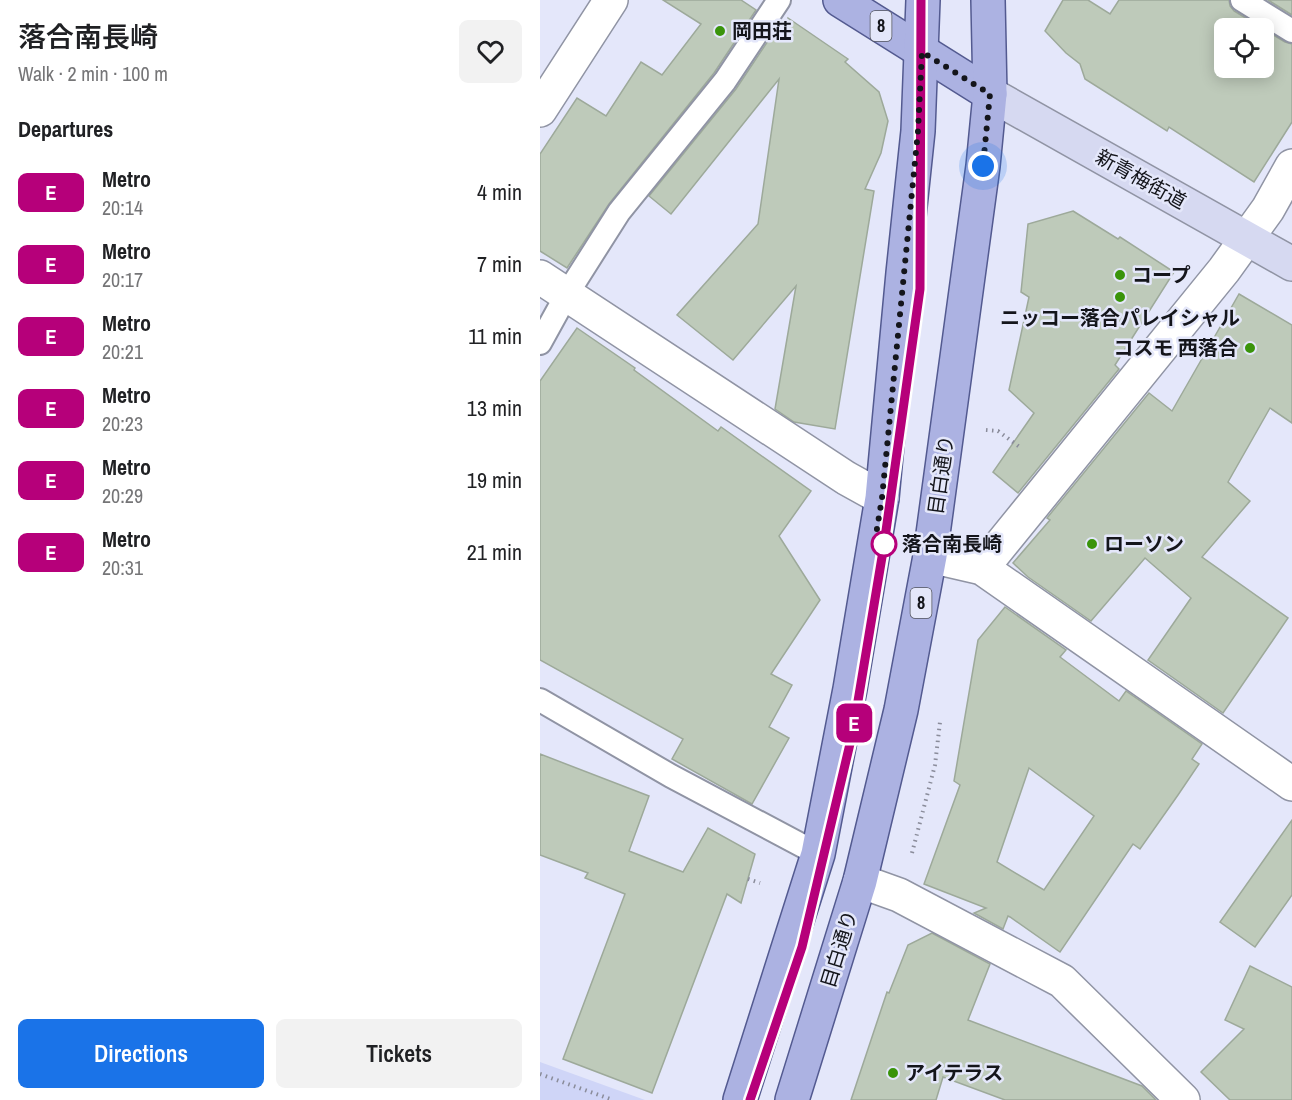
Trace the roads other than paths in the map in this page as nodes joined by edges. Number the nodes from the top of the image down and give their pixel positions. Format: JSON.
{"nodes":[{"id":1,"x":611,"y":0,"type":"edge"},
{"id":2,"x":779,"y":0,"type":"edge"},
{"id":3,"x":840,"y":0,"type":"edge"},
{"id":4,"x":922,"y":0,"type":"edge"},
{"id":5,"x":988,"y":0,"type":"edge"},
{"id":6,"x":1242,"y":0,"type":"edge"},
{"id":7,"x":1292,"y":31,"type":"edge"},
{"id":8,"x":922,"y":52,"type":"junction"},
{"id":9,"x":990,"y":94,"type":"junction"},
{"id":10,"x":540,"y":110,"type":"edge"},
{"id":11,"x":1292,"y":166,"type":"edge"},
{"id":12,"x":1248,"y":238,"type":"junction"},
{"id":13,"x":1292,"y":264,"type":"edge"},
{"id":14,"x":553,"y":285,"type":"edge"},
{"id":15,"x":540,"y":343,"type":"edge"},
{"id":16,"x":882,"y":498,"type":"junction"},
{"id":17,"x":930,"y":556,"type":"junction"},
{"id":18,"x":982,"y":568,"type":"junction"},
{"id":19,"x":540,"y":700,"type":"edge"},
{"id":20,"x":1292,"y":784,"type":"edge"},
{"id":21,"x":819,"y":854,"type":"junction"},
{"id":22,"x":860,"y":881,"type":"junction"},
{"id":23,"x":740,"y":1100,"type":"edge"},
{"id":24,"x":792,"y":1100,"type":"edge"},
{"id":25,"x":1183,"y":1100,"type":"edge"}],
"edges":[{"from":1,"to":10,"type":"street"},
{"from":2,"to":14,"type":"lane"},
{"from":3,"to":8,"type":"main road","number":"8"},
{"from":4,"to":8,"type":"main road"},
{"from":5,"to":9,"type":"main road","number":"8"},
{"from":6,"to":7,"type":"lane"},
{"from":8,"to":9,"type":"main road","number":"8"},
{"from":8,"to":16,"type":"main road"},
{"from":9,"to":12,"type":"main road","name":"新青梅街道"},
{"from":9,"to":17,"type":"main road","name":"目白通り","number":"8"},
{"from":11,"to":12,"type":"street"},
{"from":12,"to":13,"type":"main road","name":"新青梅街道"},
{"from":12,"to":18,"type":"street"},
{"from":14,"to":15,"type":"lane"},
{"from":14,"to":16,"type":"street"},
{"from":16,"to":21,"type":"main road"},
{"from":17,"to":18,"type":"street"},
{"from":17,"to":22,"type":"main road","name":"目白通り","number":"8"},
{"from":18,"to":20,"type":"street"},
{"from":19,"to":21,"type":"lane"},
{"from":21,"to":23,"type":"main road"},
{"from":22,"to":24,"type":"main road","name":"目白通り","number":"8"},
{"from":22,"to":25,"type":"street"}]}
